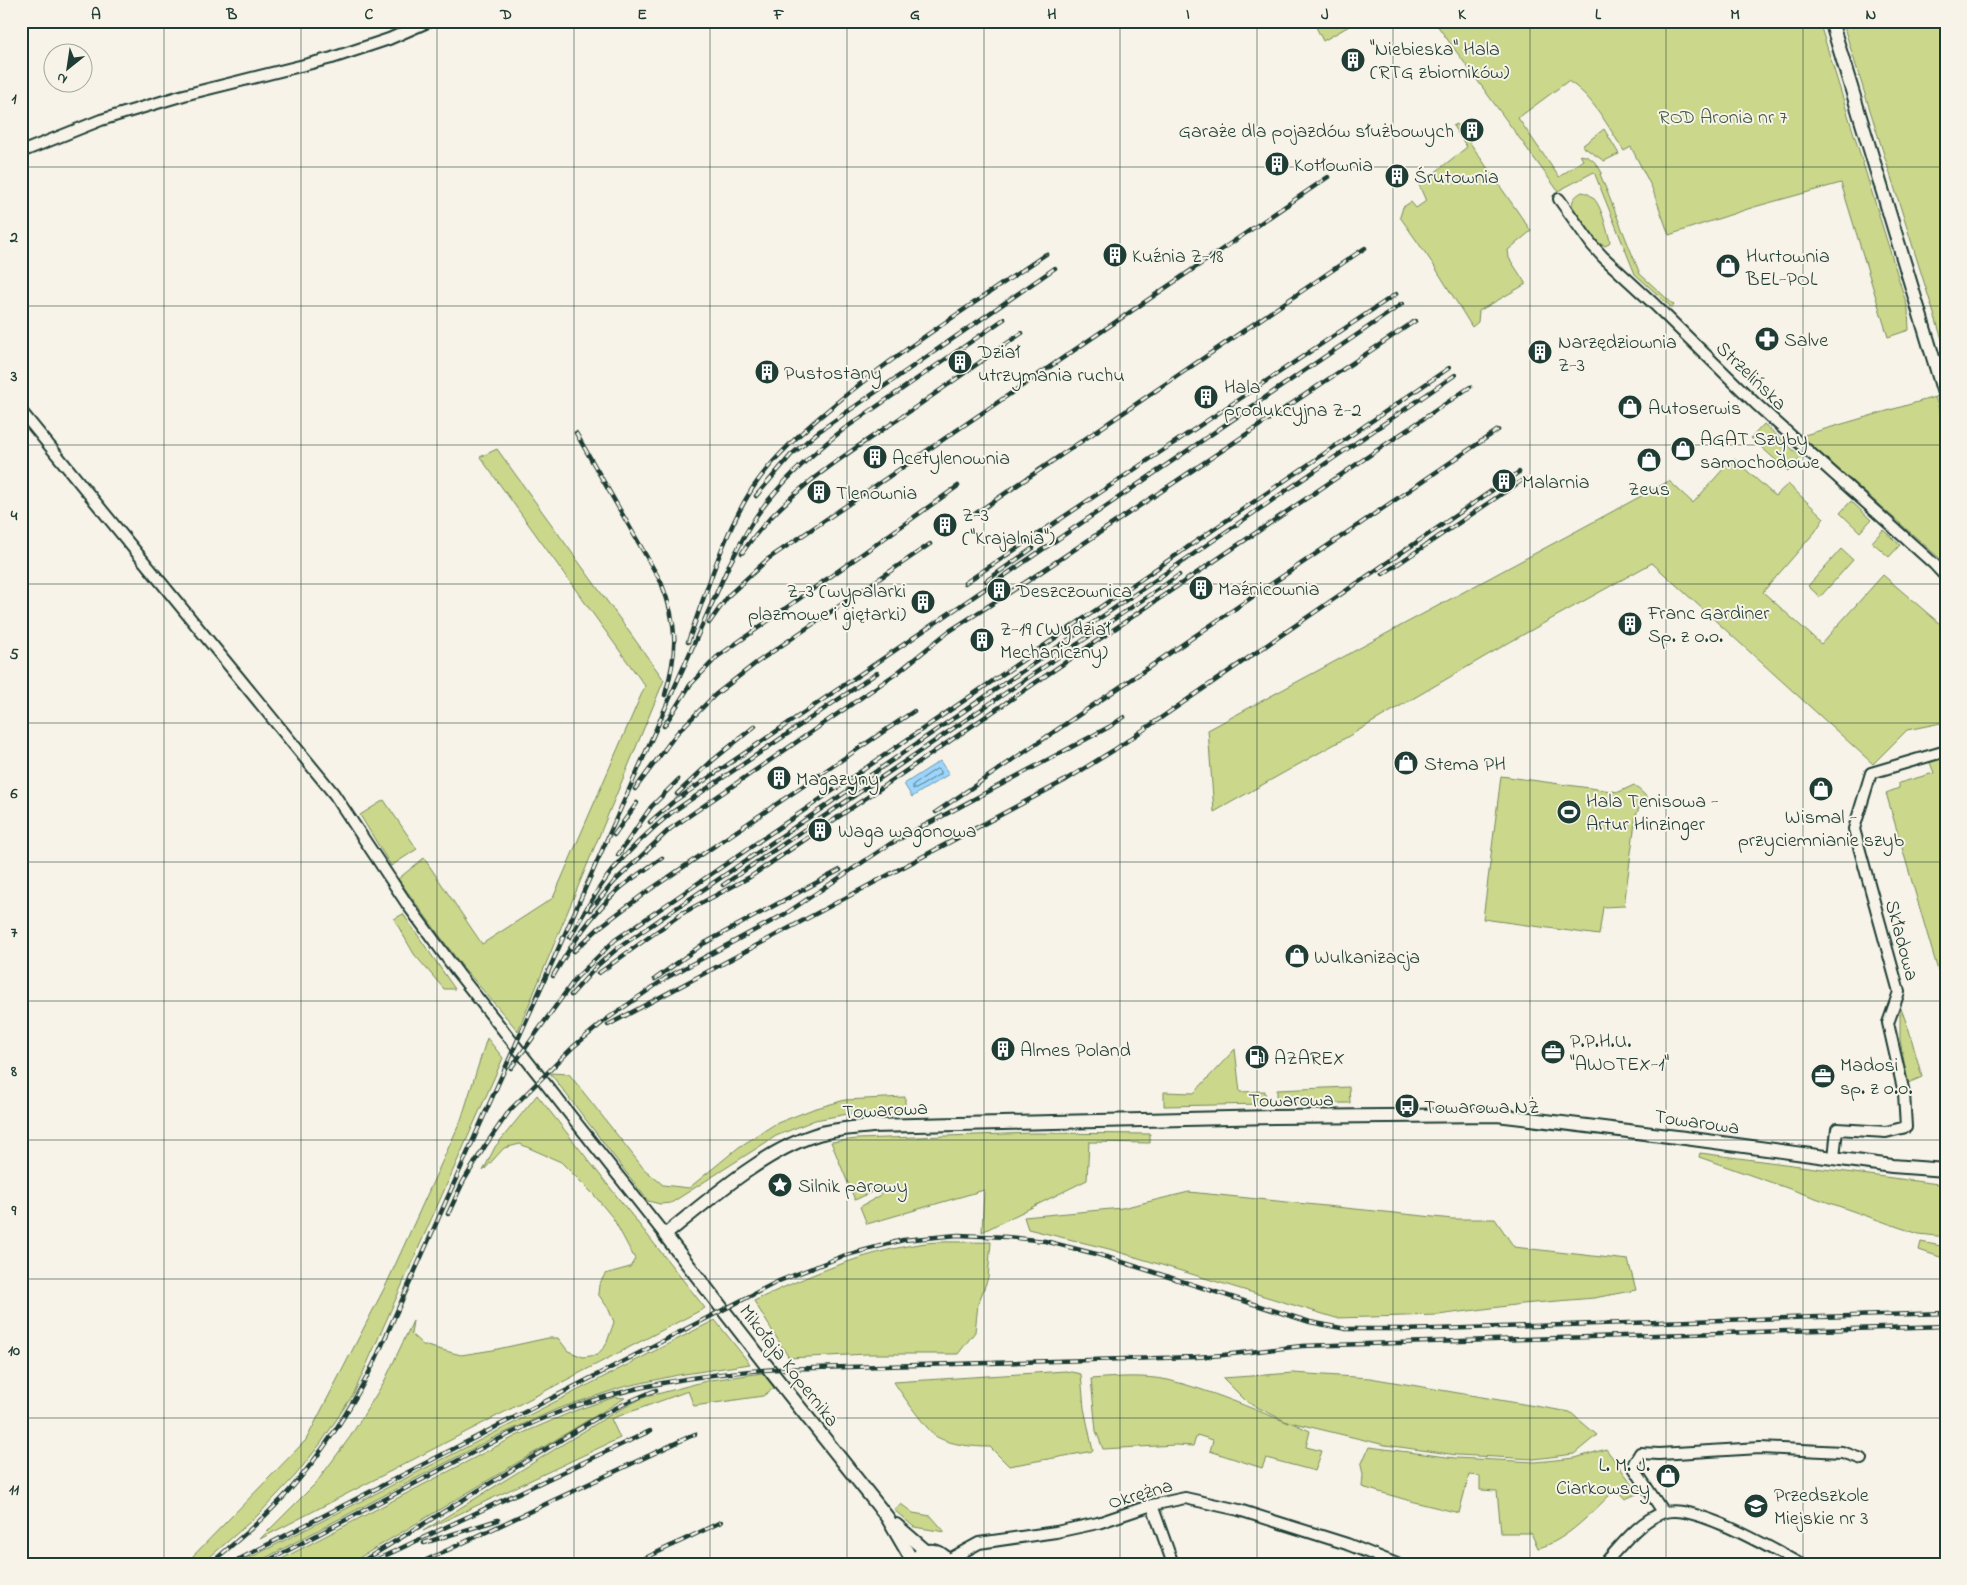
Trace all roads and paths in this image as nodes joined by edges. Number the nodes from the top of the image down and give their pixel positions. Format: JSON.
{"nodes":[{"id":1,"x":430,"y":21,"type":"edge"},
{"id":2,"x":1831,"y":21,"type":"edge"},
{"id":3,"x":21,"y":152,"type":"edge"},
{"id":4,"x":1559,"y":199,"type":"dead end"},
{"id":5,"x":1946,"y":400,"type":"edge"},
{"id":6,"x":21,"y":411,"type":"edge"},
{"id":7,"x":1934,"y":564,"type":"junction"},
{"id":8,"x":1946,"y":572,"type":"edge"},
{"id":9,"x":1946,"y":577,"type":"edge"},
{"id":10,"x":1946,"y":751,"type":"edge"},
{"id":11,"x":1834,"y":1158,"type":"junction"},
{"id":12,"x":1946,"y":1170,"type":"edge"},
{"id":13,"x":665,"y":1234,"type":"junction"},
{"id":14,"x":1862,"y":1458,"type":"dead end"},
{"id":15,"x":1152,"y":1505,"type":"junction"},
{"id":16,"x":1663,"y":1512,"type":"junction"},
{"id":17,"x":887,"y":1517,"type":"junction"},
{"id":18,"x":926,"y":1551,"type":"junction"},
{"id":19,"x":949,"y":1562,"type":"edge"},
{"id":20,"x":913,"y":1563,"type":"edge"},
{"id":21,"x":1173,"y":1564,"type":"edge"},
{"id":22,"x":1397,"y":1564,"type":"edge"},
{"id":23,"x":1604,"y":1564,"type":"edge"},
{"id":24,"x":1800,"y":1564,"type":"edge"}],
"edges":[{"from":1,"to":3,"type":"street"},
{"from":2,"to":5,"type":"main road"},
{"from":4,"to":7,"type":"street","name":"Strzelińska"},
{"from":6,"to":13,"type":"street"},
{"from":7,"to":8,"type":"street","name":"Strzelińska"},
{"from":7,"to":9,"type":"street","name":"Strzelińska"},
{"from":10,"to":11,"type":"street","name":"Składowa"},
{"from":11,"to":12,"type":"main road","name":"Towarowa"},
{"from":11,"to":13,"type":"main road","name":"Towarowa"},
{"from":13,"to":17,"type":"main road","name":"Mikołaja Kopernika"},
{"from":14,"to":16,"type":"street"},
{"from":15,"to":19,"type":"street","name":"Okrężna"},
{"from":15,"to":21,"type":"street"},
{"from":15,"to":22,"type":"street","name":"Okrężna"},
{"from":16,"to":23,"type":"street"},
{"from":16,"to":24,"type":"street"},
{"from":17,"to":18,"type":"main road","name":"Mikołaja Kopernika"},
{"from":17,"to":20,"type":"main road","name":"Mikołaja Kopernika"},
{"from":18,"to":19,"type":"main road","name":"Mikołaja Kopernika"},
{"from":18,"to":20,"type":"main road"}]}
